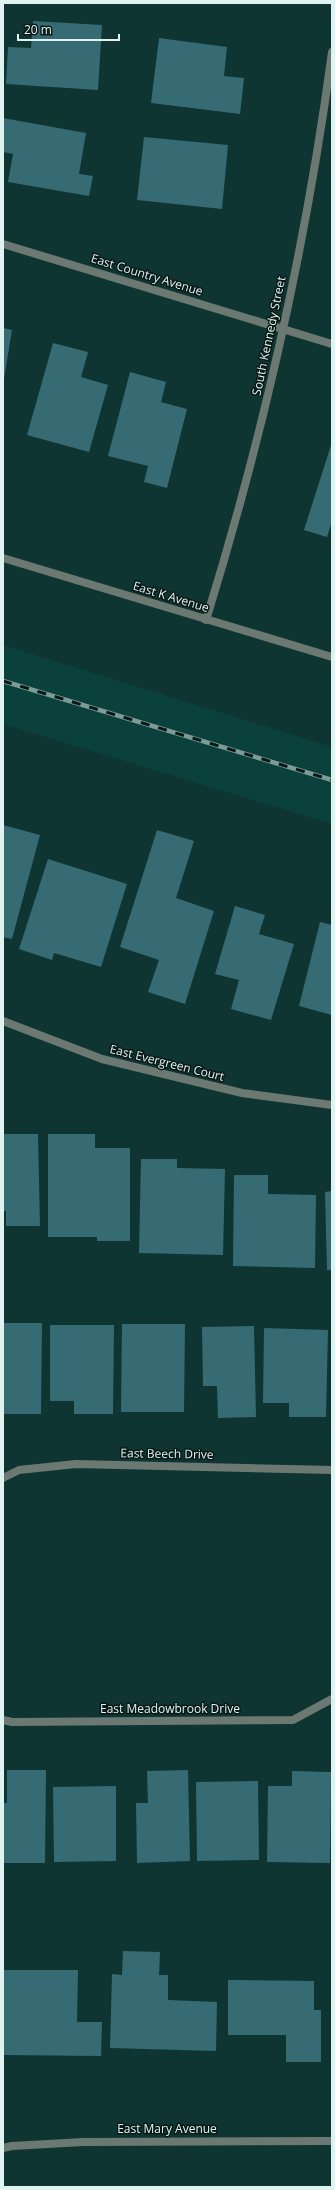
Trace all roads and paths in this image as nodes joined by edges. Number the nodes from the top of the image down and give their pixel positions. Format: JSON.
{"nodes":[{"id":1,"x":332,"y":52,"type":"edge"},
{"id":2,"x":3,"y":244,"type":"edge"},
{"id":3,"x":283,"y":329,"type":"junction"},
{"id":4,"x":332,"y":344,"type":"edge"},
{"id":5,"x":3,"y":558,"type":"edge"},
{"id":6,"x":206,"y":620,"type":"junction"},
{"id":7,"x":332,"y":658,"type":"edge"},
{"id":8,"x":3,"y":1021,"type":"edge"},
{"id":9,"x":332,"y":1105,"type":"edge"},
{"id":10,"x":332,"y":1470,"type":"edge"},
{"id":11,"x":3,"y":1478,"type":"edge"},
{"id":12,"x":332,"y":1699,"type":"edge"},
{"id":13,"x":3,"y":1720,"type":"edge"},
{"id":14,"x":332,"y":2141,"type":"edge"},
{"id":15,"x":3,"y":2148,"type":"edge"}],
"edges":[{"from":1,"to":3,"type":"street","name":"South Kennedy Street"},
{"from":2,"to":3,"type":"street","name":"East Country Avenue"},
{"from":3,"to":4,"type":"street","name":"East Country Avenue"},
{"from":3,"to":6,"type":"street","name":"South Kennedy Street"},
{"from":5,"to":6,"type":"street","name":"East K Avenue"},
{"from":6,"to":7,"type":"street","name":"East K Avenue"},
{"from":8,"to":9,"type":"street","name":"East Evergreen Court"},
{"from":10,"to":11,"type":"street","name":"East Beech Drive"},
{"from":12,"to":13,"type":"street","name":"East Meadowbrook Drive"},
{"from":14,"to":15,"type":"street","name":"East Mary Avenue"}]}
